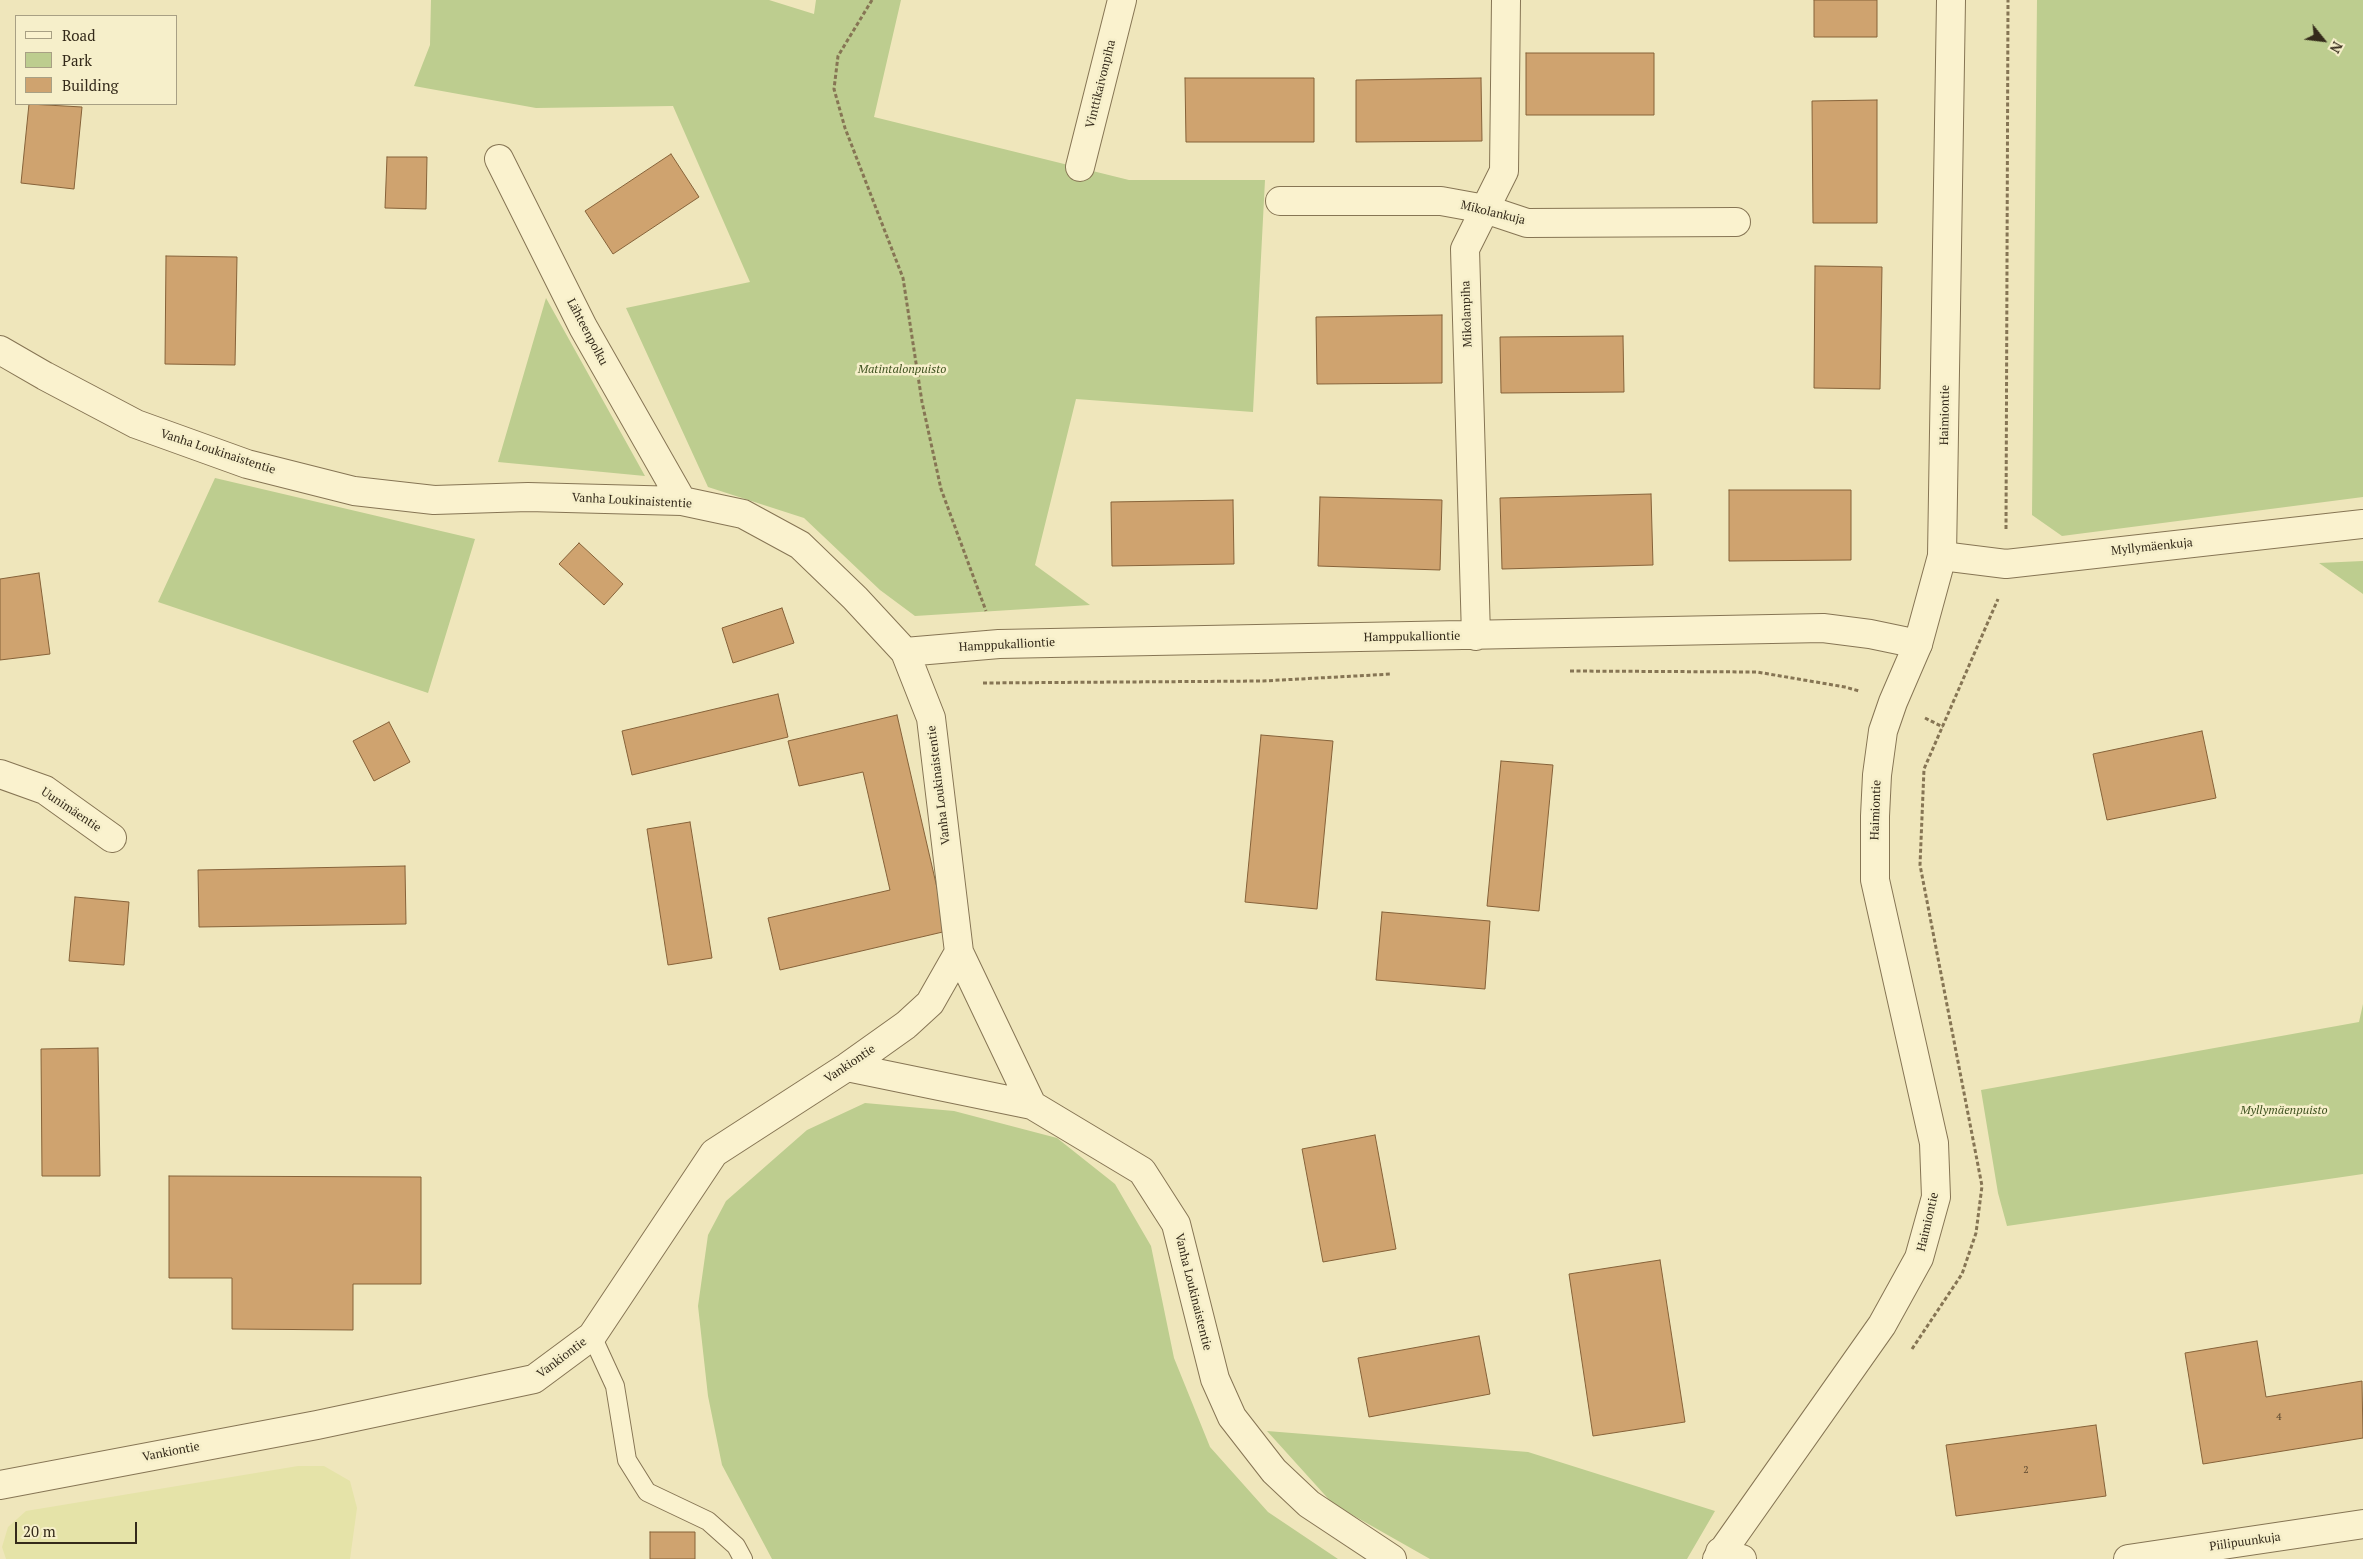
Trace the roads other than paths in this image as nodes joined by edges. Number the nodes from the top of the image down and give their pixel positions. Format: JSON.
{"nodes":[{"id":1,"x":1122,"y":0,"type":"edge"},
{"id":2,"x":1506,"y":0,"type":"edge"},
{"id":3,"x":1951,"y":0,"type":"edge"},
{"id":4,"x":499,"y":159,"type":"dead end"},
{"id":5,"x":1080,"y":167,"type":"dead end"},
{"id":6,"x":1280,"y":202,"type":"dead end"},
{"id":7,"x":1485,"y":209,"type":"junction"},
{"id":8,"x":1736,"y":222,"type":"dead end"},
{"id":9,"x":0,"y":350,"type":"edge"},
{"id":10,"x":682,"y":502,"type":"junction"},
{"id":11,"x":2363,"y":524,"type":"edge"},
{"id":12,"x":1942,"y":556,"type":"junction"},
{"id":13,"x":1476,"y":636,"type":"junction"},
{"id":14,"x":1918,"y":644,"type":"junction"},
{"id":15,"x":905,"y":652,"type":"junction"},
{"id":16,"x":0,"y":774,"type":"edge"},
{"id":17,"x":112,"y":838,"type":"dead end"},
{"id":18,"x":959,"y":952,"type":"junction"},
{"id":19,"x":847,"y":1067,"type":"junction"},
{"id":20,"x":1032,"y":1106,"type":"junction"},
{"id":21,"x":592,"y":1336,"type":"junction"},
{"id":22,"x":0,"y":1485,"type":"edge"},
{"id":23,"x":2363,"y":1524,"type":"edge"},
{"id":24,"x":1726,"y":1557,"type":"edge"},
{"id":25,"x":743,"y":1559,"type":"edge"},
{"id":26,"x":1392,"y":1559,"type":"edge"},
{"id":27,"x":2128,"y":1559,"type":"edge"}],
"edges":[{"from":1,"to":5,"type":"street","name":"Vinttikaivonpiha"},
{"from":2,"to":7,"type":"street","name":"Mikolanpiha"},
{"from":3,"to":12,"type":"street","name":"Haimiontie"},
{"from":4,"to":10,"type":"street","name":"Lähteenpolku"},
{"from":6,"to":7,"type":"street","name":"Mikolankuja"},
{"from":7,"to":8,"type":"street","name":"Mikolankuja"},
{"from":7,"to":13,"type":"street","name":"Mikolanpiha"},
{"from":9,"to":10,"type":"street","name":"Vanha Loukinaistentie"},
{"from":10,"to":15,"type":"street","name":"Vanha Loukinaistentie"},
{"from":11,"to":12,"type":"street","name":"Myllymäenkuja"},
{"from":12,"to":14,"type":"street","name":"Haimiontie"},
{"from":13,"to":14,"type":"street","name":"Hamppukalliontie"},
{"from":13,"to":15,"type":"street","name":"Hamppukalliontie"},
{"from":14,"to":24,"type":"street","name":"Haimiontie"},
{"from":15,"to":18,"type":"street","name":"Vanha Loukinaistentie"},
{"from":16,"to":17,"type":"street","name":"Uunimäentie"},
{"from":18,"to":19,"type":"street","name":"Vankiontie"},
{"from":18,"to":20,"type":"street","name":"Vanha Loukinaistentie"},
{"from":19,"to":20,"type":"street"},
{"from":19,"to":21,"type":"street","name":"Vankiontie"},
{"from":20,"to":26,"type":"street","name":"Vanha Loukinaistentie"},
{"from":21,"to":22,"type":"street","name":"Vankiontie"},
{"from":21,"to":25,"type":"lane"},
{"from":23,"to":27,"type":"street","name":"Piilipuunkuja"}]}
